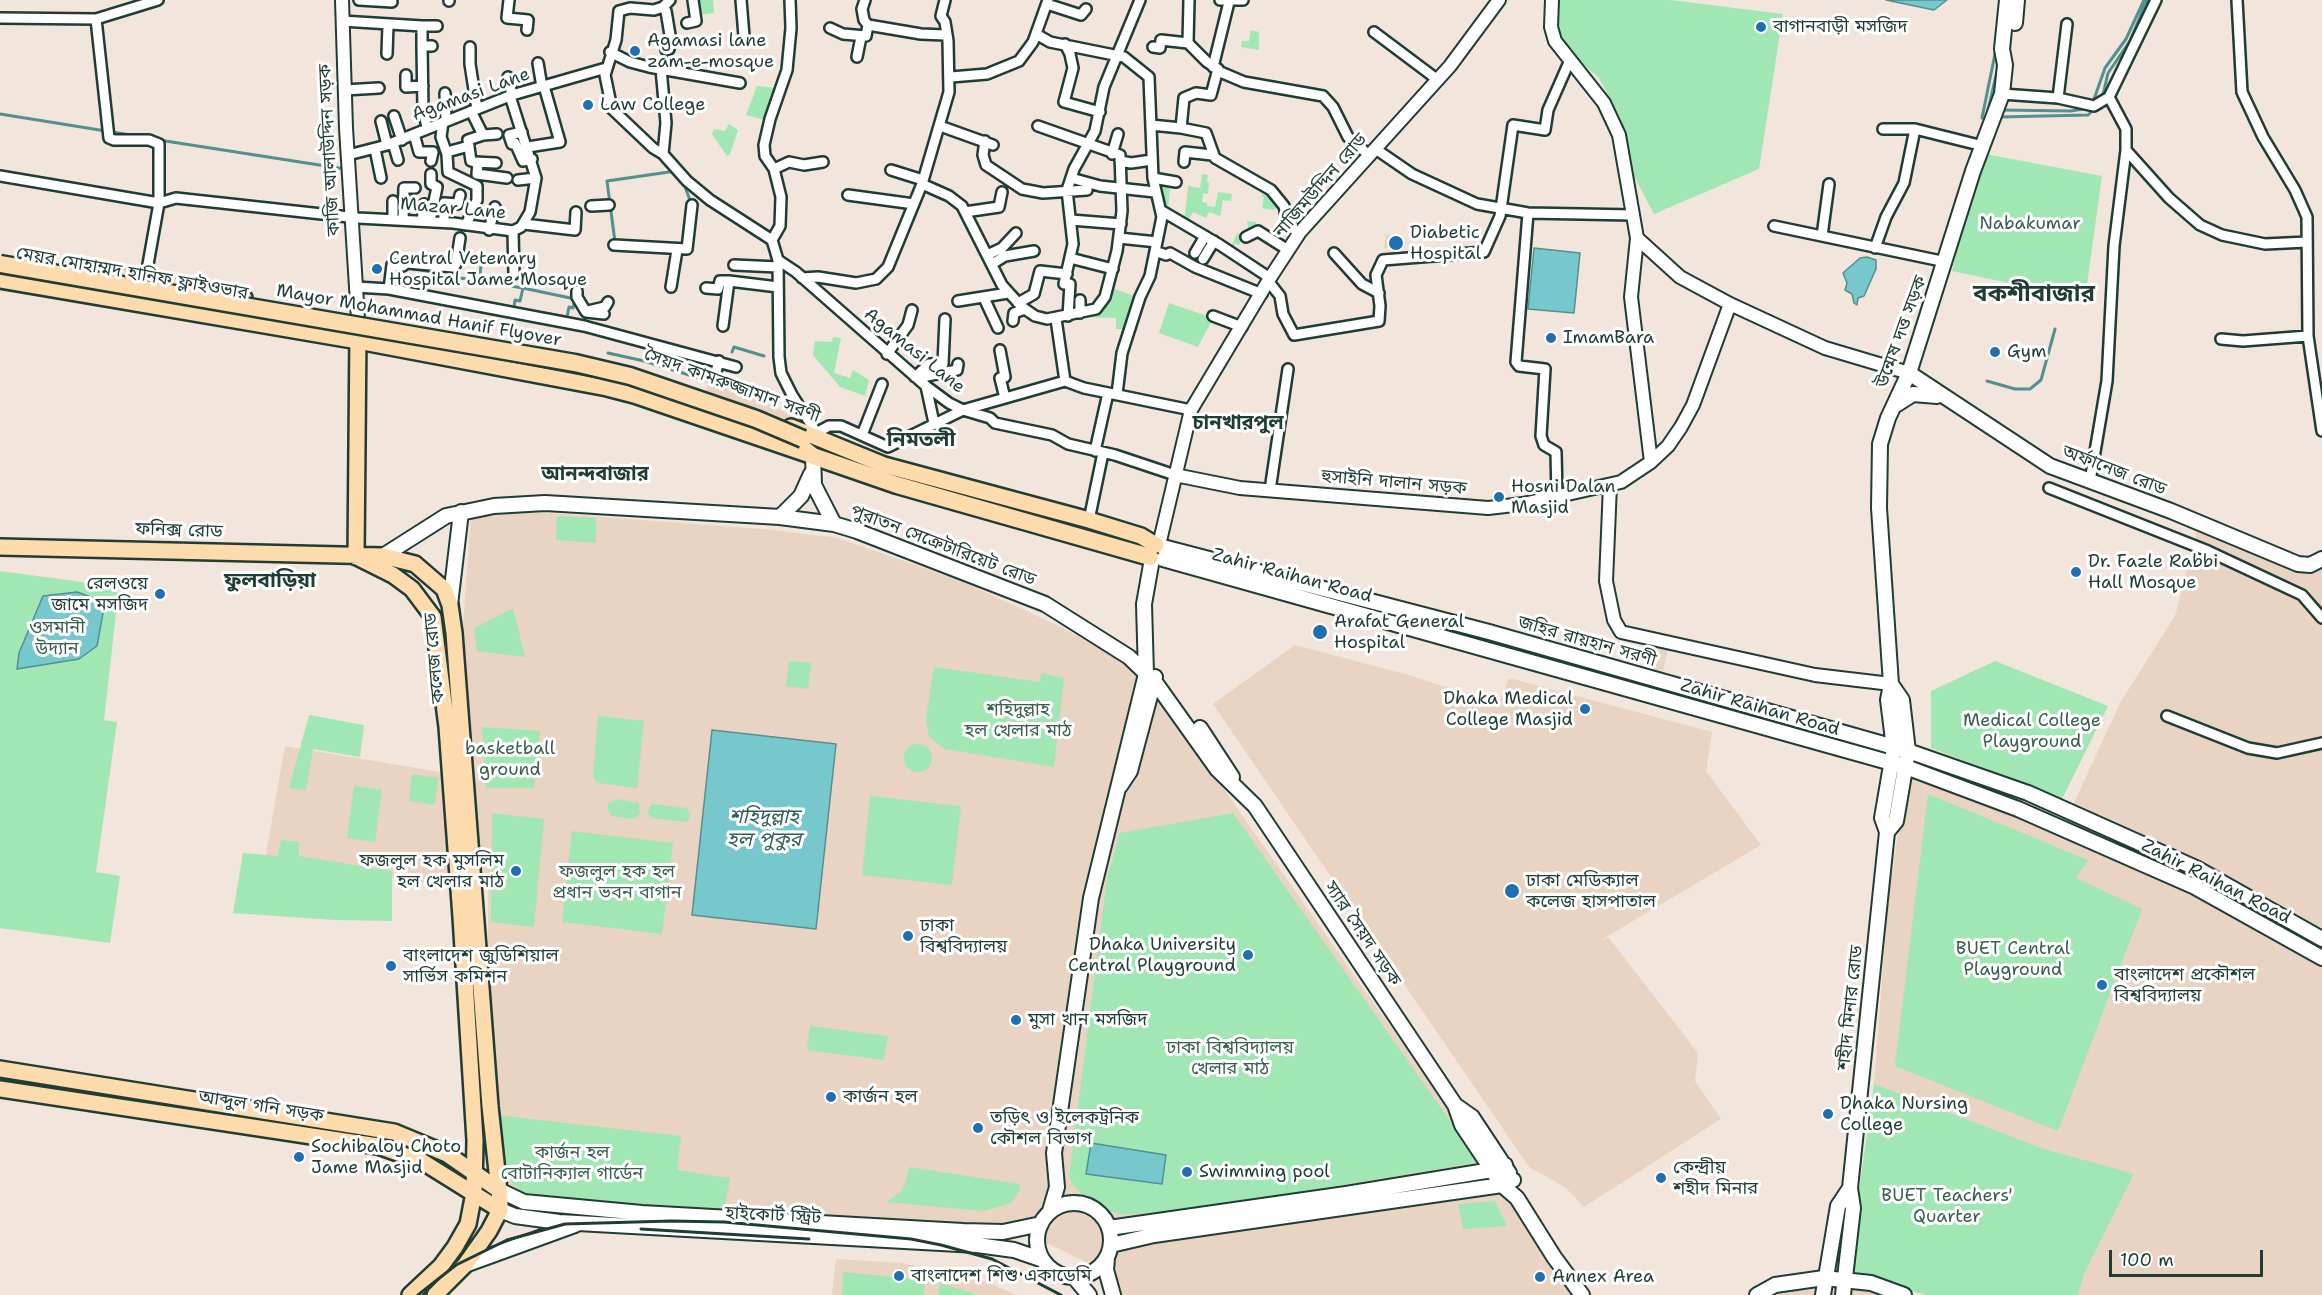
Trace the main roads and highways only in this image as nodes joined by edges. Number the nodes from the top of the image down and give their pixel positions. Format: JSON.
{"nodes":[{"id":1,"x":2007,"y":0,"type":"edge"},
{"id":2,"x":2017,"y":0,"type":"edge"},
{"id":3,"x":2005,"y":65,"type":"junction"},
{"id":4,"x":0,"y":258,"type":"edge"},
{"id":5,"x":0,"y":264,"type":"edge"},
{"id":6,"x":0,"y":271,"type":"edge"},
{"id":7,"x":0,"y":280,"type":"edge"},
{"id":8,"x":358,"y":319,"type":"junction"},
{"id":9,"x":358,"y":341,"type":"junction"},
{"id":10,"x":1909,"y":373,"type":"junction"},
{"id":11,"x":1947,"y":399,"type":"junction"},
{"id":12,"x":1894,"y":406,"type":"junction"},
{"id":13,"x":811,"y":447,"type":"junction"},
{"id":14,"x":461,"y":512,"type":"junction"},
{"id":15,"x":780,"y":517,"type":"junction"},
{"id":16,"x":834,"y":524,"type":"junction"},
{"id":17,"x":0,"y":547,"type":"edge"},
{"id":18,"x":1157,"y":552,"type":"junction"},
{"id":19,"x":383,"y":556,"type":"junction"},
{"id":20,"x":356,"y":557,"type":"junction"},
{"id":21,"x":2322,"y":559,"type":"edge"},
{"id":22,"x":450,"y":604,"type":"junction"},
{"id":23,"x":1151,"y":671,"type":"junction"},
{"id":24,"x":1891,"y":684,"type":"junction"},
{"id":25,"x":1894,"y":748,"type":"junction"},
{"id":26,"x":1908,"y":751,"type":"junction"},
{"id":27,"x":1891,"y":764,"type":"junction"},
{"id":28,"x":1906,"y":767,"type":"junction"},
{"id":29,"x":1887,"y":832,"type":"junction"},
{"id":30,"x":2322,"y":939,"type":"edge"},
{"id":31,"x":2322,"y":958,"type":"edge"},
{"id":32,"x":0,"y":1069,"type":"edge"},
{"id":33,"x":0,"y":1089,"type":"edge"},
{"id":34,"x":1498,"y":1168,"type":"junction"},
{"id":35,"x":474,"y":1171,"type":"junction"},
{"id":36,"x":1508,"y":1182,"type":"junction"},
{"id":37,"x":1057,"y":1187,"type":"junction"},
{"id":38,"x":1850,"y":1188,"type":"junction"},
{"id":39,"x":499,"y":1190,"type":"junction"},
{"id":40,"x":474,"y":1193,"type":"junction"},
{"id":41,"x":1071,"y":1203,"type":"junction"},
{"id":42,"x":500,"y":1210,"type":"junction"},
{"id":43,"x":1050,"y":1211,"type":"junction"},
{"id":44,"x":583,"y":1223,"type":"junction"},
{"id":45,"x":1041,"y":1224,"type":"junction"},
{"id":46,"x":1109,"y":1228,"type":"junction"},
{"id":47,"x":1109,"y":1251,"type":"junction"},
{"id":48,"x":1043,"y":1260,"type":"junction"},
{"id":49,"x":465,"y":1265,"type":"junction"},
{"id":50,"x":1074,"y":1277,"type":"junction"},
{"id":51,"x":1824,"y":1278,"type":"junction"},
{"id":52,"x":1845,"y":1280,"type":"junction"},
{"id":53,"x":410,"y":1295,"type":"edge"},
{"id":54,"x":435,"y":1295,"type":"edge"},
{"id":55,"x":1089,"y":1295,"type":"edge"},
{"id":56,"x":1113,"y":1295,"type":"edge"},
{"id":57,"x":1582,"y":1295,"type":"edge"},
{"id":58,"x":1757,"y":1295,"type":"edge"},
{"id":59,"x":1823,"y":1295,"type":"edge"},
{"id":60,"x":1843,"y":1295,"type":"edge"},
{"id":61,"x":1904,"y":1295,"type":"edge"}],
"edges":[{"from":1,"to":3,"type":"main road","name":"উন্মেষ দত্ত সড়ক"},
{"from":2,"to":3,"type":"main road"},
{"from":3,"to":10,"type":"main road","name":"উন্মেষ দত্ত সড়ক"},
{"from":4,"to":8,"type":"main road","name":"সৈয়দ কামরুজ্জামান সরণী"},
{"from":5,"to":13,"type":"highway","name":"Mayor Mohammad Hanif Flyover","bridge":true},
{"from":6,"to":13,"type":"highway","name":"মেয়র মোহাম্মদ হানিফ ফ্লাইওভার"},
{"from":7,"to":9,"type":"main road"},
{"from":8,"to":9,"type":"main road"},
{"from":8,"to":13,"type":"main road","name":"সৈয়দ কামরুজ্জামান সরণী"},
{"from":9,"to":13,"type":"main road"},
{"from":9,"to":20,"type":"main road"},
{"from":10,"to":11,"type":"main road","name":"অর্ফানেজ রোড"},
{"from":10,"to":12,"type":"main road","name":"উন্মেষ দত্ত সড়ক"},
{"from":11,"to":12,"type":"main road"},
{"from":11,"to":21,"type":"main road","name":"অর্ফানেজ রোড"},
{"from":12,"to":24,"type":"main road","name":"উন্মেষ দত্ত সড়ক"},
{"from":13,"to":15,"type":"main road"},
{"from":13,"to":16,"type":"main road"},
{"from":13,"to":18,"type":"highway"},
{"from":13,"to":18,"type":"main road","name":"সৈয়দ কামরুজ্জামান সরণী"},
{"from":14,"to":15,"type":"main road","name":"পুরাতন সেক্রেটারিয়েট রোড"},
{"from":14,"to":19,"type":"main road","name":"পুরাতন সেক্রেটারিয়েট রোড"},
{"from":14,"to":22,"type":"main road"},
{"from":15,"to":16,"type":"main road","name":"পুরাতন সেক্রেটারিয়েট রোড"},
{"from":16,"to":23,"type":"main road","name":"পুরাতন সেক্রেটারিয়েট রোড"},
{"from":17,"to":20,"type":"main road","name":"ফনিক্স রোড"},
{"from":18,"to":23,"type":"main road"},
{"from":18,"to":25,"type":"main road","name":"জহির রায়হান সরণী"},
{"from":18,"to":27,"type":"main road","name":"Zahir Raihan Road"},
{"from":19,"to":20,"type":"main road","name":"কলেজ রোড"},
{"from":19,"to":22,"type":"main road","name":"কলেজ রোড"},
{"from":20,"to":35,"type":"main road","name":"কলেজ রোড"},
{"from":22,"to":39,"type":"main road","name":"কলেজ রোড"},
{"from":23,"to":34,"type":"main road","name":"স্যার সৈয়দ সড়ক"},
{"from":23,"to":37,"type":"main road"},
{"from":24,"to":25,"type":"main road","name":"উন্মেষ দত্ত সড়ক"},
{"from":24,"to":26,"type":"main road","name":"উন্মেষ দত্ত সড়ক"},
{"from":25,"to":26,"type":"main road","name":"জহির রায়হান সরণী"},
{"from":25,"to":27,"type":"main road","name":"উন্মেষ দত্ত সড়ক"},
{"from":26,"to":28,"type":"main road","name":"উন্মেষ দত্ত সড়ক"},
{"from":26,"to":30,"type":"main road","name":"জহির রায়হান সরণী"},
{"from":27,"to":28,"type":"main road","name":"Zahir Raihan Road"},
{"from":27,"to":29,"type":"main road","name":"শহীদ মিনার রোড"},
{"from":28,"to":29,"type":"main road","name":"শহীদ মিনার রোড"},
{"from":28,"to":31,"type":"main road","name":"Zahir Raihan Road"},
{"from":29,"to":38,"type":"main road","name":"শহীদ মিনার রোড"},
{"from":32,"to":35,"type":"main road","name":"আব্দুল গনি সড়ক"},
{"from":33,"to":40,"type":"main road","name":"আব্দুল গনি সড়ক"},
{"from":34,"to":36,"type":"main road","name":"স্যার সৈয়দ সড়ক"},
{"from":34,"to":46,"type":"main road"},
{"from":35,"to":39,"type":"main road","name":"আব্দুল গনি সড়ক"},
{"from":35,"to":40,"type":"main road","name":"কলেজ রোড"},
{"from":36,"to":47,"type":"main road"},
{"from":36,"to":57,"type":"main road","name":"স্যার সৈয়দ সড়ক"},
{"from":37,"to":41,"type":"main road"},
{"from":37,"to":43,"type":"main road"},
{"from":38,"to":51,"type":"main road","name":"শহীদ মিনার রোড"},
{"from":38,"to":52,"type":"main road","name":"শহীদ মিনার রোড"},
{"from":39,"to":42,"type":"main road","name":"কলেজ রোড"},
{"from":39,"to":45,"type":"main road","name":"হাইকোর্ট স্ট্রিট"},
{"from":40,"to":42,"type":"main road","name":"আব্দুল গনি সড়ক"},
{"from":40,"to":53,"type":"main road","name":"কলেজ রোড"},
{"from":41,"to":43,"type":"main road"},
{"from":41,"to":46,"type":"main road"},
{"from":42,"to":44,"type":"main road","name":"হাইকোর্ট স্ট্রিট"},
{"from":42,"to":49,"type":"main road"},
{"from":43,"to":45,"type":"main road"},
{"from":44,"to":48,"type":"main road","name":"হাইকোর্ট স্ট্রিট"},
{"from":44,"to":49,"type":"main road"},
{"from":45,"to":48,"type":"main road"},
{"from":46,"to":47,"type":"main road"},
{"from":47,"to":50,"type":"main road"},
{"from":47,"to":56,"type":"main road"},
{"from":48,"to":50,"type":"main road"},
{"from":49,"to":54,"type":"main road"},
{"from":50,"to":55,"type":"main road"},
{"from":51,"to":52,"type":"main road"},
{"from":51,"to":58,"type":"main road"},
{"from":51,"to":59,"type":"main road","name":"শহীদ মিনার রোড"},
{"from":52,"to":60,"type":"main road","name":"শহীদ মিনার রোড"},
{"from":52,"to":61,"type":"main road"}]}
